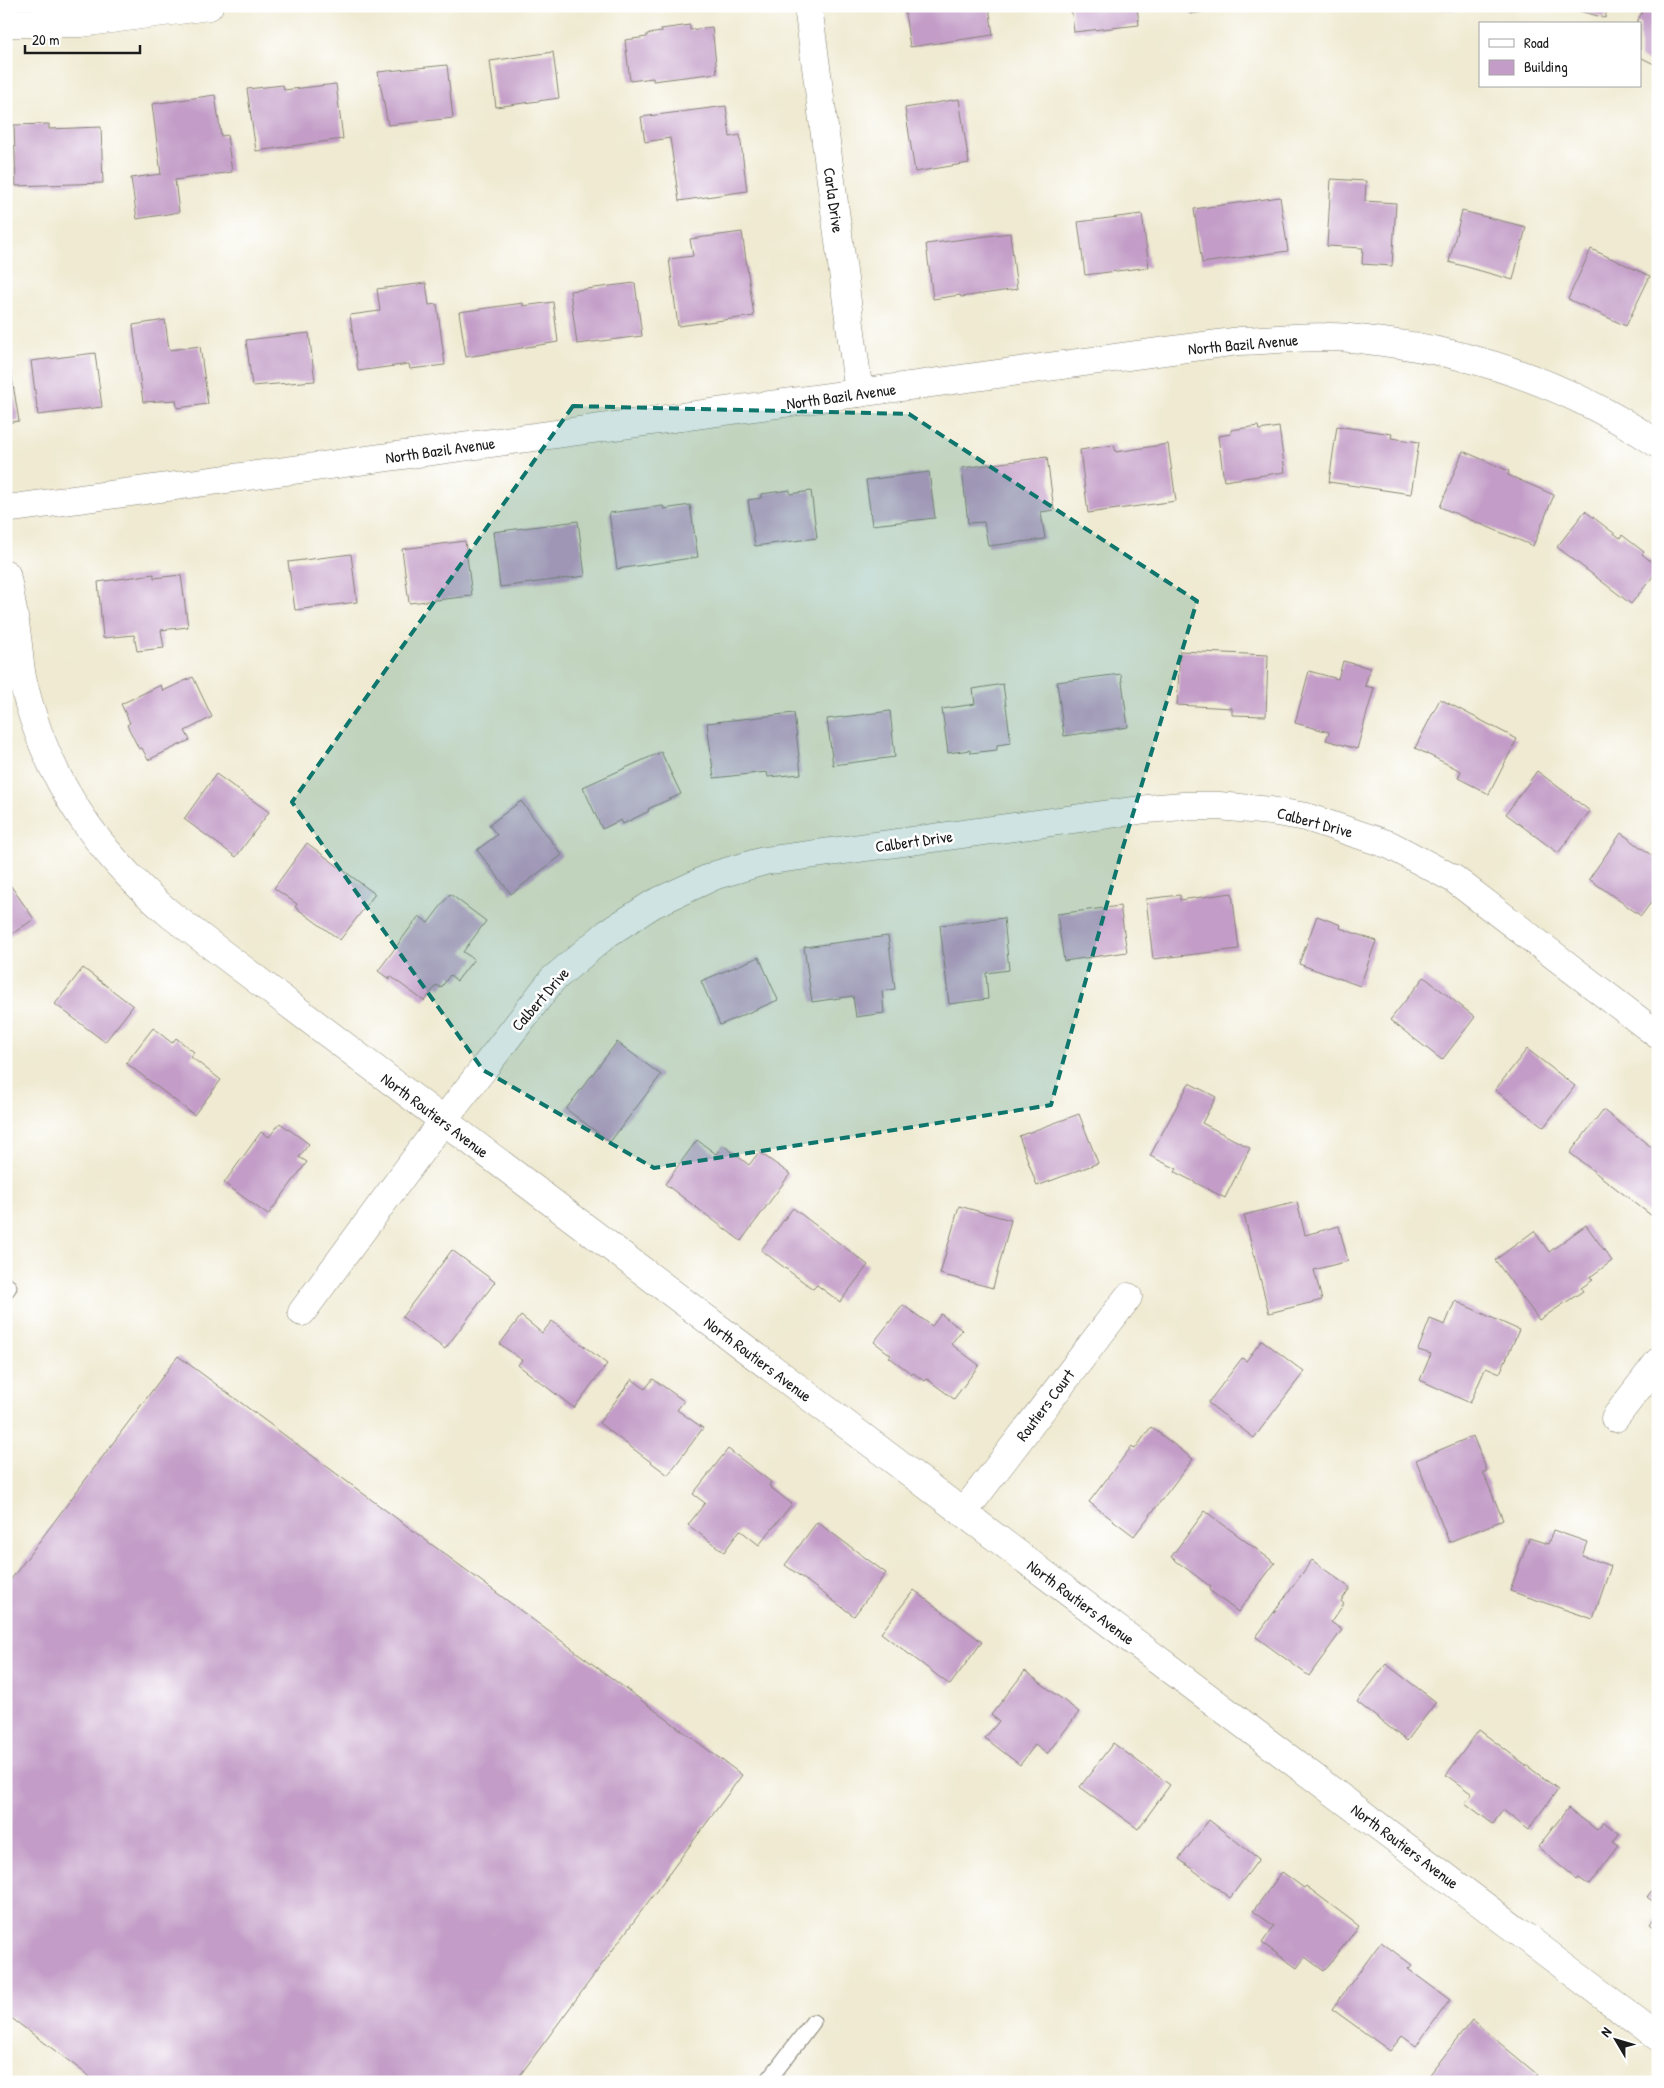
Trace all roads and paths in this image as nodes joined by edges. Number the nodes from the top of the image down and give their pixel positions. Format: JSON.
{"nodes":[{"id":1,"x":209,"y":6,"type":"edge"},
{"id":2,"x":808,"y":6,"type":"edge"},
{"id":3,"x":39,"y":15,"type":"edge"},
{"id":4,"x":6,"y":23,"type":"edge"},
{"id":5,"x":859,"y":393,"type":"junction"},
{"id":6,"x":1658,"y":444,"type":"edge"},
{"id":7,"x":6,"y":509,"type":"edge"},
{"id":8,"x":6,"y":574,"type":"edge"},
{"id":9,"x":1658,"y":1036,"type":"edge"},
{"id":10,"x":443,"y":1121,"type":"junction"},
{"id":11,"x":6,"y":1285,"type":"edge"},
{"id":12,"x":6,"y":1291,"type":"edge"},
{"id":13,"x":1128,"y":1297,"type":"dead end"},
{"id":14,"x":302,"y":1312,"type":"dead end"},
{"id":15,"x":1658,"y":1362,"type":"edge"},
{"id":16,"x":1615,"y":1418,"type":"dead end"},
{"id":17,"x":962,"y":1513,"type":"junction"},
{"id":18,"x":813,"y":2022,"type":"dead end"},
{"id":19,"x":1658,"y":2037,"type":"edge"},
{"id":20,"x":767,"y":2082,"type":"edge"}],
"edges":[{"from":1,"to":3,"type":"street"},
{"from":2,"to":5,"type":"street","name":"Carla Drive"},
{"from":3,"to":4,"type":"street"},
{"from":5,"to":6,"type":"street","name":"North Bazil Avenue"},
{"from":5,"to":7,"type":"street","name":"North Bazil Avenue"},
{"from":8,"to":10,"type":"street","name":"North Routiers Avenue"},
{"from":9,"to":10,"type":"street","name":"Calbert Drive"},
{"from":10,"to":14,"type":"street","name":"Calbert Drive"},
{"from":10,"to":17,"type":"street","name":"North Routiers Avenue"},
{"from":11,"to":12,"type":"lane"},
{"from":13,"to":17,"type":"street","name":"Routiers Court"},
{"from":15,"to":16,"type":"street"},
{"from":17,"to":19,"type":"street","name":"North Routiers Avenue"},
{"from":18,"to":20,"type":"lane"}]}
